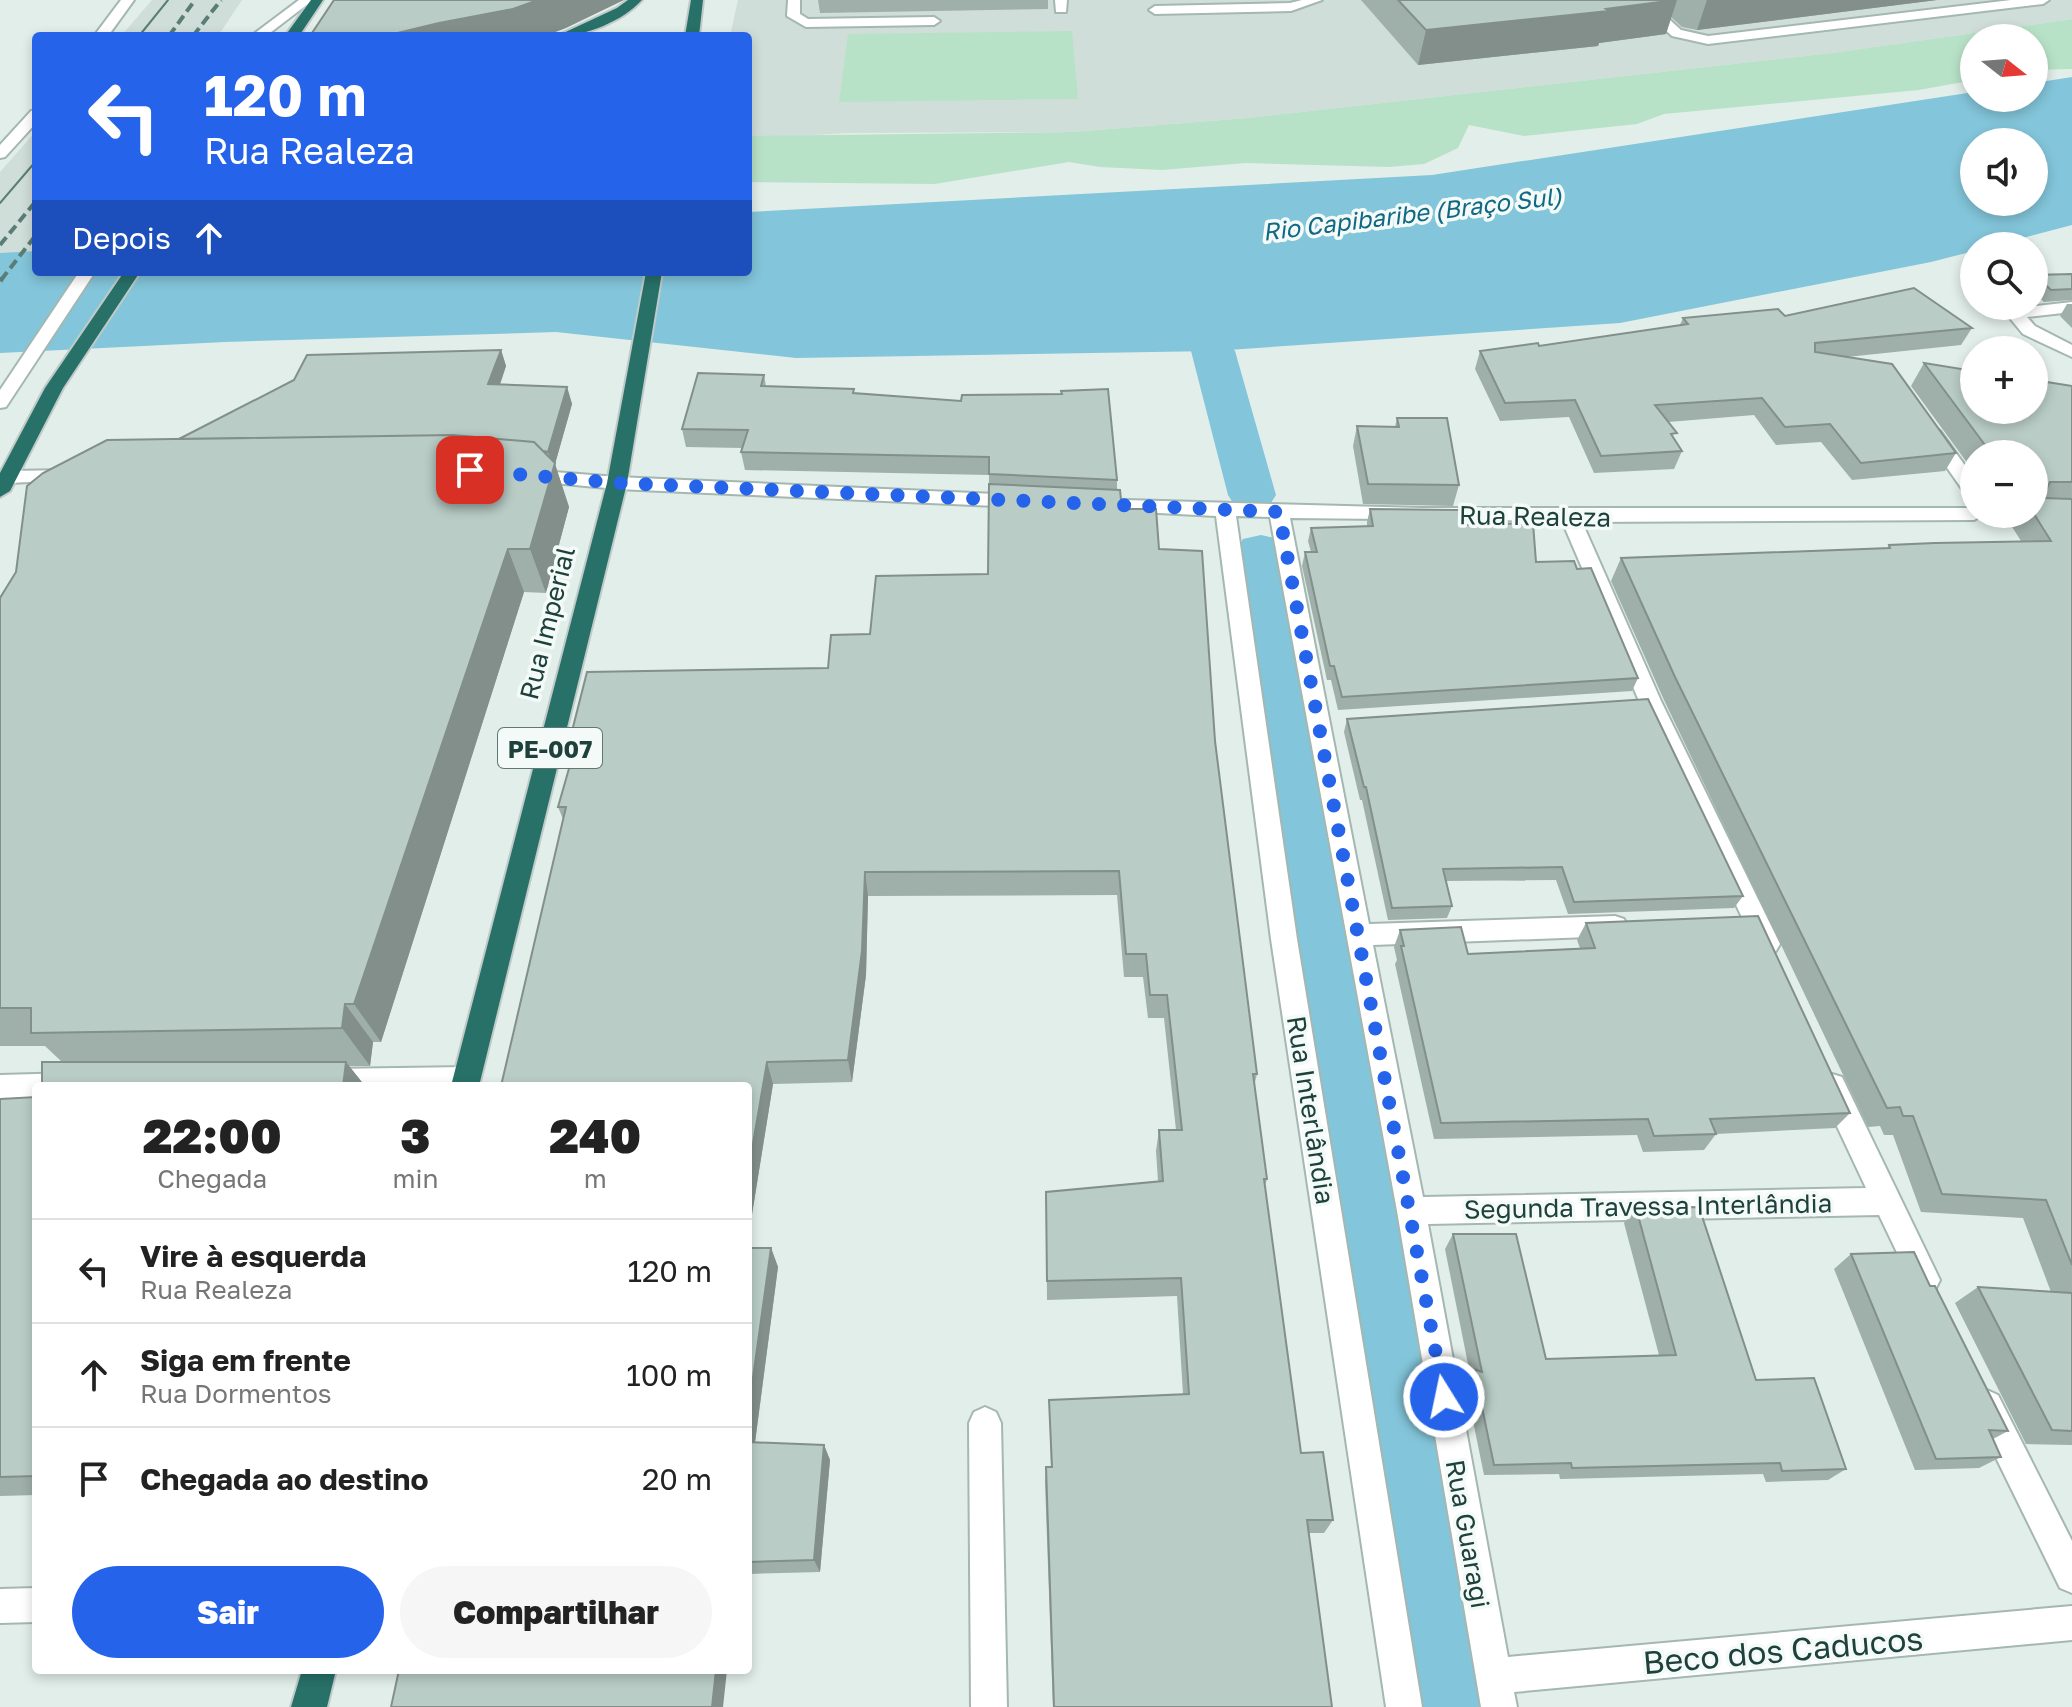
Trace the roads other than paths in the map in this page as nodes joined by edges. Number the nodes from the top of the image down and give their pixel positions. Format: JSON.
{"nodes":[{"id":1,"x":128,"y":0,"type":"edge"},
{"id":2,"x":307,"y":0,"type":"edge"},
{"id":3,"x":317,"y":0,"type":"edge"},
{"id":4,"x":636,"y":0,"type":"edge"},
{"id":5,"x":697,"y":0,"type":"edge"},
{"id":6,"x":794,"y":0,"type":"edge"},
{"id":7,"x":1316,"y":0,"type":"edge"},
{"id":8,"x":1640,"y":0,"type":"edge"},
{"id":9,"x":2043,"y":0,"type":"edge"},
{"id":10,"x":1155,"y":10,"type":"dead end"},
{"id":11,"x":934,"y":21,"type":"dead end"},
{"id":12,"x":104,"y":32,"type":"edge"},
{"id":13,"x":263,"y":32,"type":"edge"},
{"id":14,"x":295,"y":32,"type":"edge"},
{"id":15,"x":573,"y":32,"type":"edge"},
{"id":16,"x":693,"y":32,"type":"edge"},
{"id":17,"x":32,"y":118,"type":"edge"},
{"id":18,"x":0,"y":154,"type":"edge"},
{"id":19,"x":84,"y":276,"type":"edge"},
{"id":20,"x":129,"y":276,"type":"edge"},
{"id":21,"x":653,"y":276,"type":"edge"},
{"id":22,"x":2072,"y":307,"type":"edge"},
{"id":23,"x":2072,"y":352,"type":"edge"},
{"id":24,"x":4,"y":398,"type":"edge"},
{"id":25,"x":1921,"y":418,"type":"edge"},
{"id":26,"x":1960,"y":472,"type":"edge"},
{"id":27,"x":516,"y":474,"type":"edge"},
{"id":28,"x":88,"y":476,"type":"edge"},
{"id":29,"x":617,"y":483,"type":"junction"},
{"id":30,"x":4,"y":484,"type":"edge"},
{"id":31,"x":1038,"y":502,"type":"edge"},
{"id":32,"x":1069,"y":504,"type":"edge"},
{"id":33,"x":1225,"y":511,"type":"junction"},
{"id":34,"x":1279,"y":512,"type":"junction"},
{"id":35,"x":1960,"y":514,"type":"edge"},
{"id":36,"x":1570,"y":517,"type":"junction"},
{"id":37,"x":1650,"y":701,"type":"junction"},
{"id":38,"x":1619,"y":703,"type":"edge"},
{"id":39,"x":1756,"y":921,"type":"junction"},
{"id":40,"x":1724,"y":922,"type":"edge"},
{"id":41,"x":1645,"y":925,"type":"edge"},
{"id":42,"x":1357,"y":935,"type":"junction"},
{"id":43,"x":1776,"y":963,"type":"edge"},
{"id":44,"x":1821,"y":1061,"type":"edge"},
{"id":45,"x":302,"y":1081,"type":"edge"},
{"id":46,"x":384,"y":1082,"type":"edge"},
{"id":47,"x":466,"y":1082,"type":"edge"},
{"id":48,"x":32,"y":1086,"type":"edge"},
{"id":49,"x":0,"y":1087,"type":"edge"},
{"id":50,"x":1885,"y":1201,"type":"junction"},
{"id":51,"x":1411,"y":1211,"type":"junction"},
{"id":52,"x":1940,"y":1310,"type":"edge"},
{"id":53,"x":1974,"y":1380,"type":"edge"},
{"id":54,"x":985,"y":1423,"type":"dead end"},
{"id":55,"x":2072,"y":1576,"type":"edge"},
{"id":56,"x":32,"y":1605,"type":"edge"},
{"id":57,"x":0,"y":1606,"type":"edge"},
{"id":58,"x":2072,"y":1623,"type":"edge"},
{"id":59,"x":318,"y":1674,"type":"edge"},
{"id":60,"x":1496,"y":1692,"type":"edge"},
{"id":61,"x":309,"y":1707,"type":"edge"},
{"id":62,"x":989,"y":1707,"type":"edge"},
{"id":63,"x":1404,"y":1707,"type":"edge"}],
"edges":[{"from":1,"to":12,"type":"street"},
{"from":2,"to":13,"type":"street"},
{"from":3,"to":14,"type":"highway"},
{"from":4,"to":15,"type":"highway"},
{"from":5,"to":16,"type":"highway"},
{"from":6,"to":11,"type":"street"},
{"from":7,"to":10,"type":"street"},
{"from":8,"to":9,"type":"street"},
{"from":17,"to":18,"type":"street"},
{"from":19,"to":24,"type":"street"},
{"from":20,"to":30,"type":"highway"},
{"from":21,"to":29,"type":"highway","name":"Rua Imperial","number":"PE-007"},
{"from":22,"to":23,"type":"street"},
{"from":25,"to":26,"type":"street"},
{"from":27,"to":29,"type":"street"},
{"from":28,"to":30,"type":"street"},
{"from":29,"to":31,"type":"street"},
{"from":29,"to":47,"type":"highway","name":"Rua Imperial","number":"PE-007"},
{"from":32,"to":33,"type":"street","name":"Rua Realeza"},
{"from":33,"to":34,"type":"street","name":"Rua Realeza"},
{"from":33,"to":63,"type":"street","name":"Rua Interlândia"},
{"from":34,"to":36,"type":"street","name":"Rua Realeza"},
{"from":34,"to":42,"type":"street","name":"Rua Guaragi"},
{"from":35,"to":36,"type":"street","name":"Rua Realeza"},
{"from":36,"to":37,"type":"street"},
{"from":37,"to":38,"type":"street"},
{"from":37,"to":39,"type":"street"},
{"from":39,"to":40,"type":"street"},
{"from":39,"to":43,"type":"street"},
{"from":41,"to":42,"type":"street"},
{"from":42,"to":51,"type":"street","name":"Rua Guaragi"},
{"from":44,"to":50,"type":"street"},
{"from":45,"to":46,"type":"street"},
{"from":48,"to":49,"type":"street"},
{"from":50,"to":51,"type":"street","name":"Segunda Travessa Interlândia"},
{"from":50,"to":52,"type":"street"},
{"from":51,"to":60,"type":"street","name":"Rua Guaragi"},
{"from":53,"to":55,"type":"street"},
{"from":54,"to":62,"type":"street"},
{"from":56,"to":57,"type":"street"},
{"from":58,"to":60,"type":"street","name":"Beco dos Caducos"},
{"from":59,"to":61,"type":"highway"}]}
